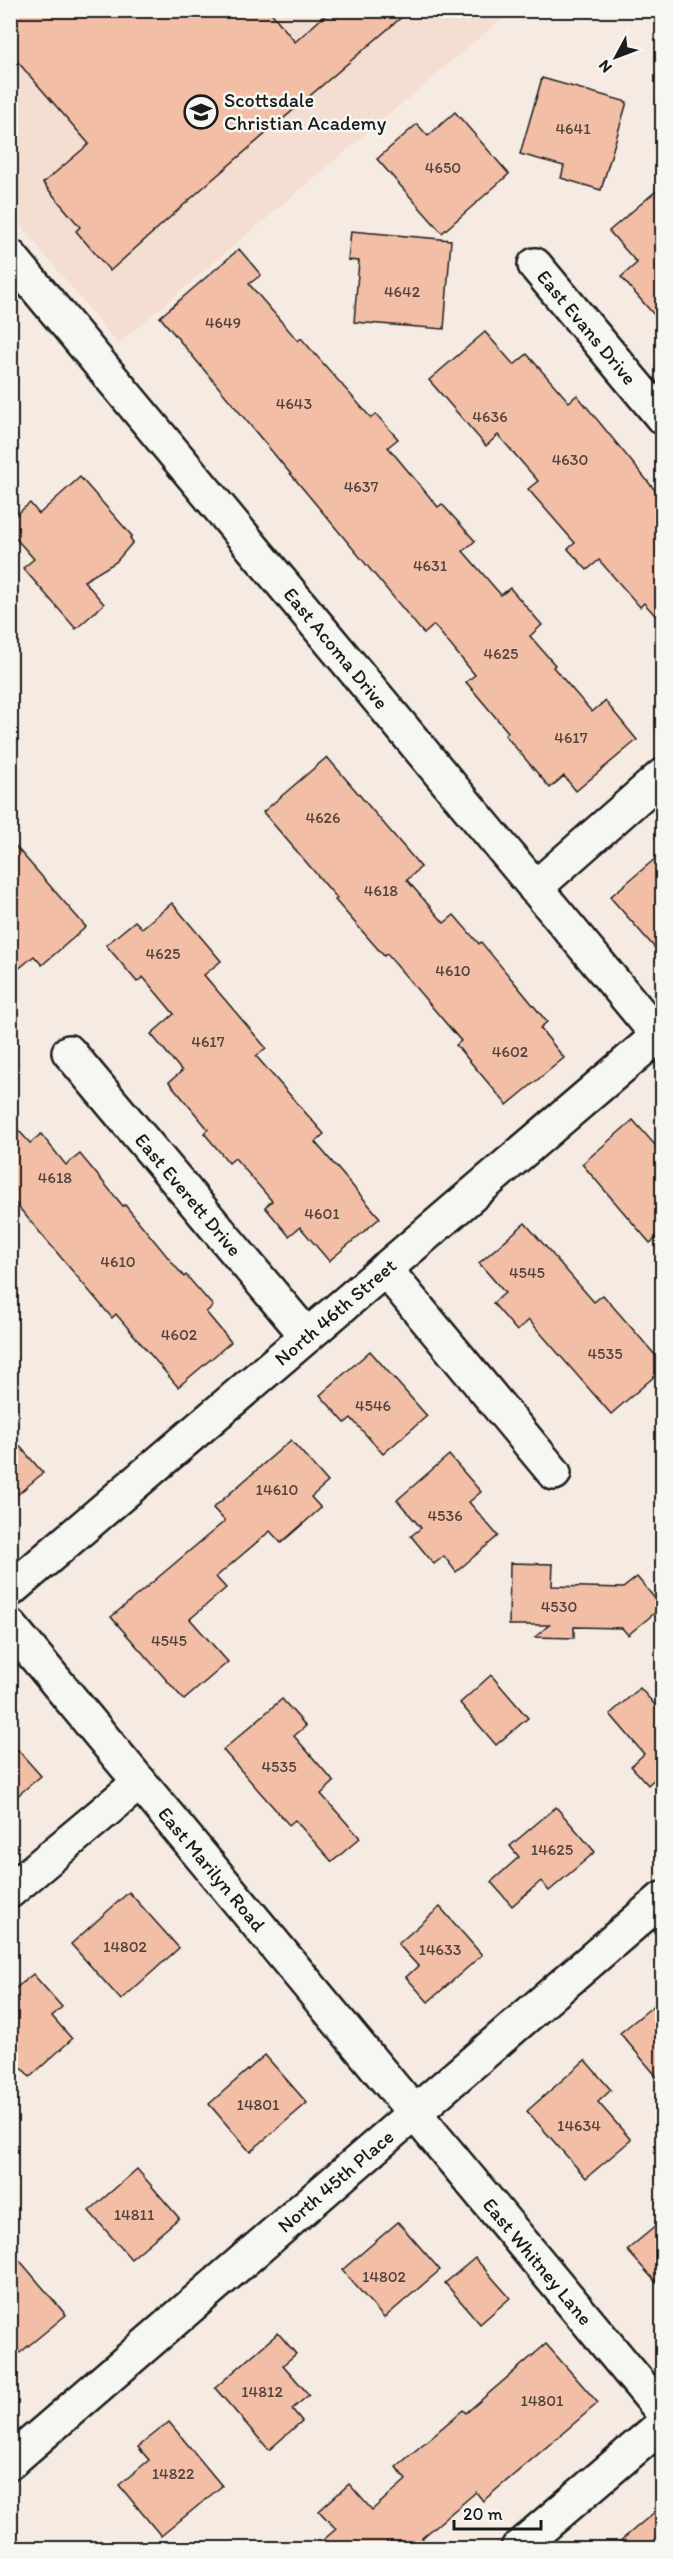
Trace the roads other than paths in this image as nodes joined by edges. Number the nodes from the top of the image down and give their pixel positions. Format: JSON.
{"nodes":[{"id":1,"x":10,"y":256,"type":"edge"},
{"id":2,"x":535,"y":265,"type":"dead end"},
{"id":3,"x":663,"y":417,"type":"edge"},
{"id":4,"x":663,"y":776,"type":"edge"},
{"id":5,"x":535,"y":888,"type":"junction"},
{"id":6,"x":661,"y":1037,"type":"edge"},
{"id":7,"x":69,"y":1052,"type":"dead end"},
{"id":8,"x":385,"y":1269,"type":"junction"},
{"id":9,"x":307,"y":1336,"type":"junction"},
{"id":10,"x":554,"y":1473,"type":"dead end"},
{"id":11,"x":10,"y":1590,"type":"edge"},
{"id":12,"x":10,"y":1626,"type":"edge"},
{"id":13,"x":140,"y":1782,"type":"junction"},
{"id":14,"x":10,"y":1892,"type":"edge"},
{"id":15,"x":663,"y":1899,"type":"edge"},
{"id":16,"x":415,"y":2112,"type":"junction"},
{"id":17,"x":663,"y":2411,"type":"edge"},
{"id":18,"x":663,"y":2425,"type":"edge"},
{"id":19,"x":10,"y":2462,"type":"edge"},
{"id":20,"x":518,"y":2548,"type":"edge"}],
"edges":[{"from":1,"to":5,"type":"street","name":"East Acoma Drive"},
{"from":2,"to":3,"type":"street","name":"East Evans Drive"},
{"from":4,"to":5,"type":"street"},
{"from":5,"to":6,"type":"street","name":"East Acoma Drive"},
{"from":6,"to":8,"type":"street","name":"North 46th Street"},
{"from":7,"to":9,"type":"street","name":"East Everett Drive"},
{"from":8,"to":9,"type":"street","name":"North 46th Street"},
{"from":8,"to":10,"type":"street"},
{"from":9,"to":11,"type":"street","name":"North 46th Street"},
{"from":12,"to":13,"type":"street","name":"East Marilyn Road"},
{"from":13,"to":14,"type":"street"},
{"from":13,"to":16,"type":"street","name":"East Marilyn Road"},
{"from":15,"to":16,"type":"street","name":"North 45th Place"},
{"from":16,"to":17,"type":"street","name":"East Whitney Lane"},
{"from":16,"to":19,"type":"street","name":"North 45th Place"},
{"from":18,"to":20,"type":"street"}]}
